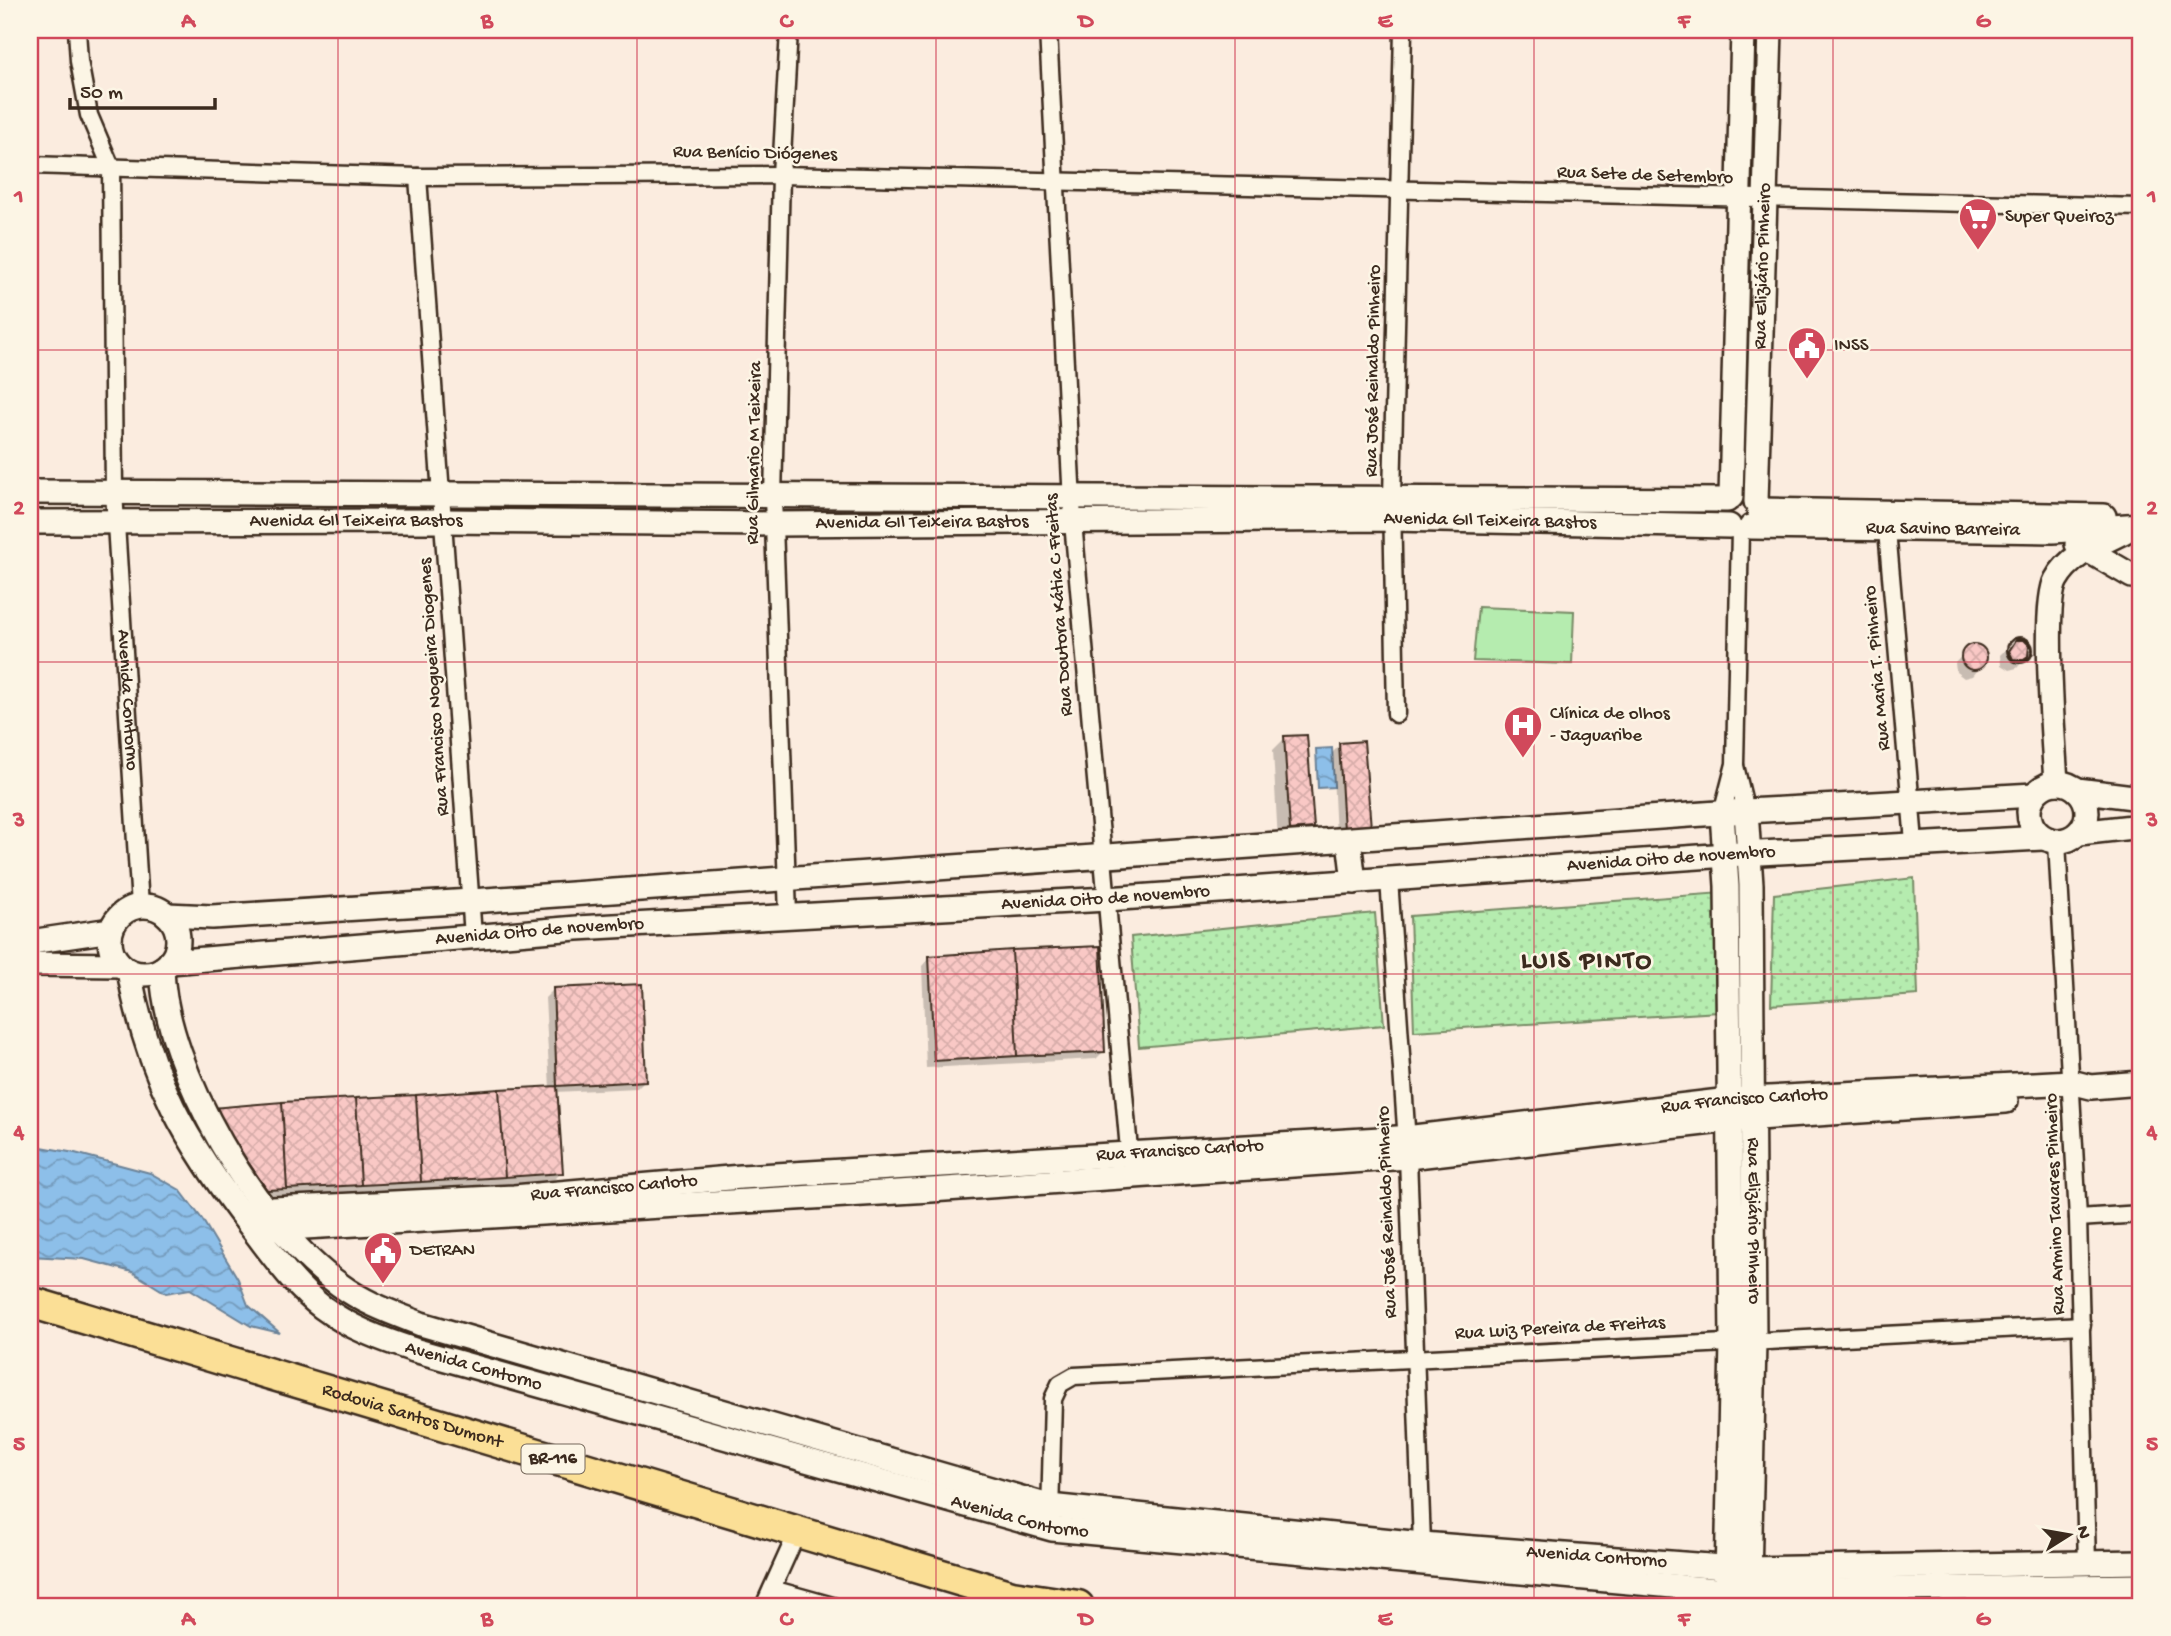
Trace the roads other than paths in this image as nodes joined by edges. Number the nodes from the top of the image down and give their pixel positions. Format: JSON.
{"nodes":[{"id":1,"x":77,"y":30,"type":"edge"},
{"id":2,"x":789,"y":30,"type":"edge"},
{"id":3,"x":1048,"y":30,"type":"edge"},
{"id":4,"x":1403,"y":30,"type":"edge"},
{"id":5,"x":1743,"y":30,"type":"edge"},
{"id":6,"x":1770,"y":30,"type":"edge"},
{"id":7,"x":30,"y":165,"type":"edge"},
{"id":8,"x":111,"y":167,"type":"junction"},
{"id":9,"x":782,"y":175,"type":"junction"},
{"id":10,"x":418,"y":177,"type":"junction"},
{"id":11,"x":1055,"y":181,"type":"junction"},
{"id":12,"x":1399,"y":190,"type":"junction"},
{"id":13,"x":1740,"y":199,"type":"junction"},
{"id":14,"x":1766,"y":200,"type":"junction"},
{"id":15,"x":2141,"y":207,"type":"edge"},
{"id":16,"x":30,"y":492,"type":"edge"},
{"id":17,"x":114,"y":492,"type":"junction"},
{"id":18,"x":442,"y":495,"type":"junction"},
{"id":19,"x":773,"y":497,"type":"junction"},
{"id":20,"x":1073,"y":497,"type":"junction"},
{"id":21,"x":1729,"y":498,"type":"junction"},
{"id":22,"x":1392,"y":508,"type":"junction"},
{"id":23,"x":1256,"y":511,"type":"junction"},
{"id":24,"x":1747,"y":519,"type":"junction"},
{"id":25,"x":444,"y":520,"type":"junction"},
{"id":26,"x":30,"y":522,"type":"edge"},
{"id":27,"x":1073,"y":522,"type":"junction"},
{"id":28,"x":116,"y":523,"type":"junction"},
{"id":29,"x":774,"y":524,"type":"junction"},
{"id":30,"x":2139,"y":525,"type":"edge"},
{"id":31,"x":1887,"y":530,"type":"junction"},
{"id":32,"x":2053,"y":531,"type":"junction"},
{"id":33,"x":2088,"y":550,"type":"junction"},
{"id":34,"x":2132,"y":576,"type":"dead end"},
{"id":35,"x":1396,"y":714,"type":"dead end"},
{"id":36,"x":1735,"y":764,"type":"junction"},
{"id":37,"x":2066,"y":786,"type":"junction"},
{"id":38,"x":2034,"y":795,"type":"junction"},
{"id":39,"x":2141,"y":798,"type":"edge"},
{"id":40,"x":1911,"y":803,"type":"junction"},
{"id":41,"x":1746,"y":811,"type":"junction"},
{"id":42,"x":1722,"y":814,"type":"junction"},
{"id":43,"x":2141,"y":826,"type":"edge"},
{"id":44,"x":2079,"y":833,"type":"junction"},
{"id":45,"x":2050,"y":840,"type":"junction"},
{"id":46,"x":1349,"y":841,"type":"junction"},
{"id":47,"x":1914,"y":842,"type":"junction"},
{"id":48,"x":1751,"y":853,"type":"junction"},
{"id":49,"x":1726,"y":855,"type":"junction"},
{"id":50,"x":1101,"y":858,"type":"junction"},
{"id":51,"x":907,"y":870,"type":"junction"},
{"id":52,"x":786,"y":877,"type":"junction"},
{"id":53,"x":1389,"y":879,"type":"junction"},
{"id":54,"x":1354,"y":882,"type":"junction"},
{"id":55,"x":575,"y":892,"type":"junction"},
{"id":56,"x":1107,"y":899,"type":"junction"},
{"id":57,"x":471,"y":901,"type":"junction"},
{"id":58,"x":140,"y":906,"type":"junction"},
{"id":59,"x":911,"y":909,"type":"junction"},
{"id":60,"x":167,"y":915,"type":"junction"},
{"id":61,"x":788,"y":915,"type":"junction"},
{"id":62,"x":577,"y":928,"type":"junction"},
{"id":63,"x":111,"y":930,"type":"junction"},
{"id":64,"x":473,"y":936,"type":"junction"},
{"id":65,"x":30,"y":942,"type":"edge"},
{"id":66,"x":30,"y":964,"type":"edge"},
{"id":67,"x":166,"y":966,"type":"junction"},
{"id":68,"x":125,"y":968,"type":"junction"},
{"id":69,"x":2141,"y":1083,"type":"edge"},
{"id":70,"x":2078,"y":1088,"type":"junction"},
{"id":71,"x":1740,"y":1109,"type":"junction"},
{"id":72,"x":1407,"y":1147,"type":"junction"},
{"id":73,"x":1131,"y":1165,"type":"junction"},
{"id":74,"x":810,"y":1173,"type":"junction"},
{"id":75,"x":649,"y":1196,"type":"junction"},
{"id":76,"x":811,"y":1197,"type":"junction"},
{"id":77,"x":266,"y":1208,"type":"junction"},
{"id":78,"x":239,"y":1212,"type":"junction"},
{"id":79,"x":2141,"y":1214,"type":"edge"},
{"id":80,"x":2078,"y":1218,"type":"junction"},
{"id":81,"x":280,"y":1228,"type":"junction"},
{"id":82,"x":254,"y":1230,"type":"junction"},
{"id":83,"x":30,"y":1302,"type":"edge"},
{"id":84,"x":421,"y":1324,"type":"junction"},
{"id":85,"x":2082,"y":1325,"type":"junction"},
{"id":86,"x":1743,"y":1341,"type":"junction"},
{"id":87,"x":414,"y":1350,"type":"junction"},
{"id":88,"x":1415,"y":1358,"type":"junction"},
{"id":89,"x":1049,"y":1506,"type":"junction"},
{"id":90,"x":1052,"y":1529,"type":"junction"},
{"id":91,"x":797,"y":1533,"type":"junction"},
{"id":92,"x":1422,"y":1544,"type":"junction"},
{"id":93,"x":2141,"y":1562,"type":"edge"},
{"id":94,"x":2087,"y":1564,"type":"junction"},
{"id":95,"x":1738,"y":1568,"type":"junction"},
{"id":96,"x":2141,"y":1586,"type":"edge"},
{"id":97,"x":772,"y":1589,"type":"junction"},
{"id":98,"x":1738,"y":1592,"type":"junction"},
{"id":99,"x":1067,"y":1605,"type":"edge"},
{"id":100,"x":764,"y":1606,"type":"edge"},
{"id":101,"x":833,"y":1606,"type":"edge"}],
"edges":[{"from":1,"to":8,"type":"street"},
{"from":2,"to":9,"type":"street","name":"Rua Gilmario M Teixeira"},
{"from":3,"to":11,"type":"street","name":"Rua Doutora Kátia C Freitas"},
{"from":4,"to":12,"type":"street","name":"Rua José Reinaldo Pinheiro"},
{"from":5,"to":13,"type":"street","name":"Rua Eliziário Pinheiro"},
{"from":6,"to":14,"type":"street","name":"Rua Eliziário Pinheiro"},
{"from":7,"to":8,"type":"street","name":"Rua Benício Diógenes"},
{"from":8,"to":10,"type":"street","name":"Rua Benício Diógenes"},
{"from":8,"to":17,"type":"street","name":"Avenida Contorno"},
{"from":9,"to":10,"type":"street","name":"Rua Benício Diógenes"},
{"from":9,"to":11,"type":"street","name":"Rua Benício Diógenes"},
{"from":9,"to":19,"type":"street","name":"Rua Gilmario M Teixeira"},
{"from":10,"to":18,"type":"street","name":"Rua Francisco Nogueira Diogenes"},
{"from":11,"to":12,"type":"street","name":"Rua Benício Diógenes"},
{"from":11,"to":20,"type":"street","name":"Rua Doutora Kátia C Freitas"},
{"from":12,"to":13,"type":"street","name":"Rua Sete de Setembro"},
{"from":12,"to":22,"type":"street","name":"Rua José Reinaldo Pinheiro"},
{"from":13,"to":14,"type":"street","name":"Rua Sete de Setembro"},
{"from":13,"to":21,"type":"street","name":"Rua Eliziário Pinheiro"},
{"from":14,"to":15,"type":"street","name":"Rua Sete de Setembro"},
{"from":14,"to":24,"type":"street","name":"Rua Eliziário Pinheiro"},
{"from":16,"to":17,"type":"street","name":"Avenida GIl Teixeira Bastos"},
{"from":17,"to":18,"type":"street","name":"Avenida GIl Teixeira Bastos"},
{"from":17,"to":28,"type":"street","name":"Avenida Contorno"},
{"from":18,"to":19,"type":"street","name":"Avenida GIl Teixeira Bastos"},
{"from":18,"to":25,"type":"street","name":"Rua Francisco Nogueira Diogenes"},
{"from":19,"to":20,"type":"street","name":"Avenida GIl Teixeira Bastos"},
{"from":19,"to":29,"type":"street","name":"Rua Gilmario M Teixeira"},
{"from":20,"to":23,"type":"street","name":"Avenida GIl Teixeira Bastos"},
{"from":20,"to":27,"type":"street","name":"Rua Doutora Kátia C Freitas"},
{"from":21,"to":22,"type":"street","name":"Avenida GIl Teixeira Bastos"},
{"from":21,"to":24,"type":"street","name":"Avenida GIl Teixeira Bastos"},
{"from":22,"to":23,"type":"street","name":"Avenida GIl Teixeira Bastos"},
{"from":22,"to":24,"type":"street","name":"Avenida GIl Teixeira Bastos"},
{"from":22,"to":35,"type":"street","name":"Rua José Reinaldo Pinheiro"},
{"from":23,"to":27,"type":"street","name":"Avenida GIl Teixeira Bastos"},
{"from":24,"to":30,"type":"street","name":"Rua Savino Barreira"},
{"from":24,"to":31,"type":"street","name":"Rua Savino Barreira"},
{"from":24,"to":36,"type":"street","name":"Rua Eliziário Pinheiro"},
{"from":25,"to":28,"type":"street","name":"Avenida GIl Teixeira Bastos"},
{"from":25,"to":29,"type":"street","name":"Avenida GIl Teixeira Bastos"},
{"from":25,"to":57,"type":"street","name":"Rua Francisco Nogueira Diogenes"},
{"from":26,"to":28,"type":"street","name":"Avenida GIl Teixeira Bastos"},
{"from":27,"to":29,"type":"street","name":"Avenida GIl Teixeira Bastos"},
{"from":27,"to":50,"type":"street","name":"Rua Doutora Kátia C Freitas"},
{"from":28,"to":58,"type":"street","name":"Avenida Contorno"},
{"from":29,"to":52,"type":"street","name":"Rua Gilmario M Teixeira"},
{"from":30,"to":32,"type":"street","name":"Rua Savino Barreira"},
{"from":30,"to":33,"type":"street"},
{"from":31,"to":32,"type":"street","name":"Rua Savino Barreira"},
{"from":31,"to":40,"type":"street","name":"Rua Maria T. Pinheiro"},
{"from":32,"to":33,"type":"street"},
{"from":33,"to":34,"type":"street"},
{"from":33,"to":37,"type":"street"},
{"from":36,"to":41,"type":"street","name":"Rua Eliziário Pinheiro"},
{"from":36,"to":42,"type":"street","name":"Rua Eliziário Pinheiro"},
{"from":37,"to":38,"type":"street"},
{"from":37,"to":39,"type":"street"},
{"from":37,"to":44,"type":"street"},
{"from":38,"to":40,"type":"street","name":"Avenida Oito de novembro"},
{"from":38,"to":45,"type":"street"},
{"from":40,"to":41,"type":"street","name":"Avenida Oito de novembro"},
{"from":40,"to":47,"type":"street","name":"Rua Maria T. Pinheiro"},
{"from":41,"to":42,"type":"street","name":"Avenida Oito de novembro"},
{"from":41,"to":48,"type":"street","name":"Rua Eliziário Pinheiro"},
{"from":42,"to":46,"type":"street","name":"Avenida Oito de novembro"},
{"from":42,"to":49,"type":"street","name":"Rua Eliziário Pinheiro"},
{"from":43,"to":44,"type":"street"},
{"from":44,"to":45,"type":"street"},
{"from":45,"to":47,"type":"street","name":"Avenida Oito de novembro"},
{"from":45,"to":70,"type":"street","name":"Rua Armino Tavares Pinheiro"},
{"from":46,"to":50,"type":"street","name":"Avenida Oito de novembro"},
{"from":46,"to":54,"type":"street"},
{"from":47,"to":48,"type":"street","name":"Avenida Oito de novembro"},
{"from":48,"to":49,"type":"street","name":"Avenida Oito de novembro"},
{"from":48,"to":71,"type":"street","name":"Rua Eliziário Pinheiro"},
{"from":49,"to":53,"type":"street","name":"Avenida Oito de novembro"},
{"from":49,"to":71,"type":"street","name":"Rua Eliziário Pinheiro"},
{"from":50,"to":51,"type":"street","name":"Avenida Oito de novembro"},
{"from":50,"to":56,"type":"street","name":"Rua Doutora Kátia C Freitas"},
{"from":51,"to":52,"type":"street","name":"Avenida Oito de novembro"},
{"from":51,"to":59,"type":"street"},
{"from":52,"to":55,"type":"street","name":"Avenida Oito de novembro"},
{"from":52,"to":61,"type":"street","name":"Rua Gilmario M Teixeira"},
{"from":53,"to":54,"type":"street","name":"Avenida Oito de novembro"},
{"from":53,"to":72,"type":"street","name":"Rua José Reinaldo Pinheiro"},
{"from":54,"to":56,"type":"street","name":"Avenida Oito de novembro"},
{"from":55,"to":57,"type":"street","name":"Avenida Oito de novembro"},
{"from":55,"to":62,"type":"street"},
{"from":56,"to":59,"type":"street","name":"Avenida Oito de novembro"},
{"from":56,"to":73,"type":"street","name":"Rua Doutora Kátia C Freitas"},
{"from":57,"to":60,"type":"street","name":"Avenida Oito de novembro"},
{"from":57,"to":64,"type":"street","name":"Rua Francisco Nogueira Diogenes"},
{"from":58,"to":60,"type":"street"},
{"from":58,"to":63,"type":"street"},
{"from":59,"to":61,"type":"street","name":"Avenida Oito de novembro"},
{"from":60,"to":67,"type":"street"},
{"from":61,"to":62,"type":"street","name":"Avenida Oito de novembro"},
{"from":62,"to":64,"type":"street","name":"Avenida Oito de novembro"},
{"from":63,"to":65,"type":"street"},
{"from":63,"to":68,"type":"street"},
{"from":64,"to":67,"type":"street","name":"Avenida Oito de novembro"},
{"from":66,"to":68,"type":"street"},
{"from":67,"to":68,"type":"street"},
{"from":67,"to":77,"type":"street","name":"Avenida Contorno"},
{"from":68,"to":78,"type":"street","name":"Avenida Contorno"},
{"from":69,"to":70,"type":"street","name":"Rua Francisco Carloto"},
{"from":70,"to":71,"type":"street","name":"Rua Francisco Carloto"},
{"from":70,"to":80,"type":"street","name":"Rua Armino Tavares Pinheiro"},
{"from":71,"to":72,"type":"street","name":"Rua Francisco Carloto"},
{"from":71,"to":86,"type":"street","name":"Rua Eliziário Pinheiro"},
{"from":72,"to":73,"type":"street","name":"Rua Francisco Carloto"},
{"from":72,"to":88,"type":"street","name":"Rua José Reinaldo Pinheiro"},
{"from":73,"to":74,"type":"street","name":"Rua Francisco Carloto"},
{"from":73,"to":76,"type":"street","name":"Rua Francisco Carloto"},
{"from":74,"to":75,"type":"street","name":"Rua Francisco Carloto"},
{"from":74,"to":76,"type":"street"},
{"from":75,"to":76,"type":"street","name":"Rua Francisco Carloto"},
{"from":75,"to":77,"type":"street","name":"Rua Francisco Carloto"},
{"from":75,"to":81,"type":"street","name":"Rua Francisco Carloto"},
{"from":77,"to":78,"type":"street","name":"Rua Francisco Carloto"},
{"from":77,"to":81,"type":"street","name":"Avenida Contorno"},
{"from":78,"to":82,"type":"street","name":"Avenida Contorno"},
{"from":79,"to":80,"type":"street"},
{"from":80,"to":85,"type":"street","name":"Rua Armino Tavares Pinheiro"},
{"from":81,"to":82,"type":"street","name":"Rua Francisco Carloto"},
{"from":81,"to":84,"type":"street","name":"Avenida Contorno"},
{"from":82,"to":87,"type":"street","name":"Avenida Contorno"},
{"from":83,"to":91,"type":"highway","name":"Rodovia Santos Dumont","number":"BR-116"},
{"from":84,"to":87,"type":"street"},
{"from":84,"to":89,"type":"street","name":"Avenida Contorno"},
{"from":85,"to":86,"type":"street","name":"Rua Luiz Pereira de Freitas"},
{"from":85,"to":94,"type":"street","name":"Rua Armino Tavares Pinheiro"},
{"from":86,"to":88,"type":"street","name":"Rua Luiz Pereira de Freitas"},
{"from":86,"to":95,"type":"street","name":"Rua Eliziário Pinheiro"},
{"from":87,"to":90,"type":"street","name":"Avenida Contorno"},
{"from":88,"to":89,"type":"street","name":"Rua Luiz Pereira de Freitas"},
{"from":88,"to":92,"type":"street","name":"Rua José Reinaldo Pinheiro"},
{"from":89,"to":90,"type":"street"},
{"from":89,"to":92,"type":"street","name":"Avenida Contorno"},
{"from":90,"to":98,"type":"street","name":"Avenida Contorno"},
{"from":91,"to":97,"type":"street"},
{"from":91,"to":99,"type":"highway","name":"Rodovia Santos Dumont","number":"BR-116"},
{"from":92,"to":95,"type":"street","name":"Avenida Contorno"},
{"from":93,"to":94,"type":"street","name":"Avenida Contorno"},
{"from":94,"to":95,"type":"street","name":"Avenida Contorno"},
{"from":95,"to":98,"type":"street","name":"Rua Eliziário Pinheiro"},
{"from":96,"to":98,"type":"street","name":"Avenida Contorno"},
{"from":97,"to":100,"type":"street"},
{"from":97,"to":101,"type":"street"}]}
